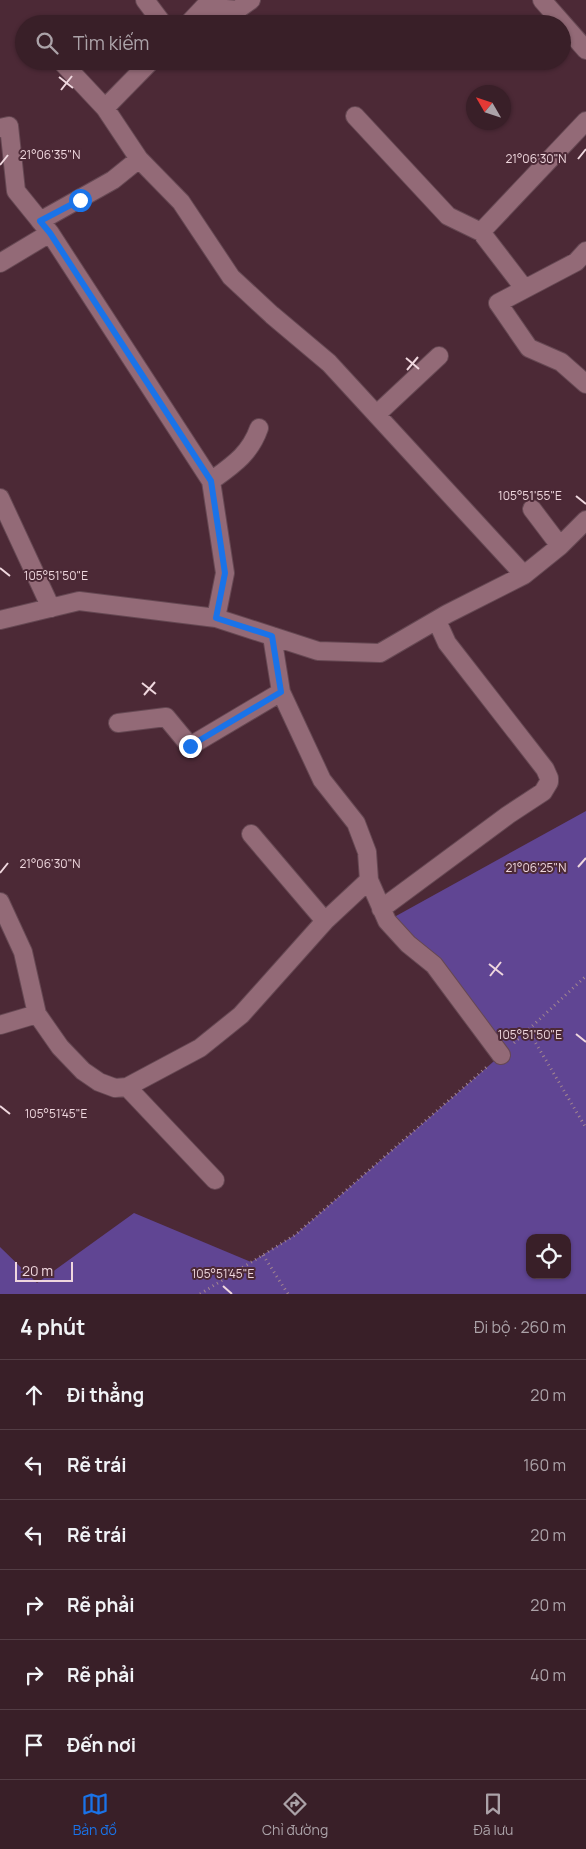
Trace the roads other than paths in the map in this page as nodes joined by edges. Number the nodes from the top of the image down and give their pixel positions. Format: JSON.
{"nodes":[{"id":1,"x":144,"y":0,"type":"edge"},
{"id":2,"x":251,"y":0,"type":"edge"},
{"id":3,"x":542,"y":0,"type":"edge"},
{"id":4,"x":156,"y":15,"type":"edge"},
{"id":5,"x":196,"y":15,"type":"edge"},
{"id":6,"x":555,"y":15,"type":"edge"},
{"id":7,"x":571,"y":33,"type":"edge"},
{"id":8,"x":586,"y":50,"type":"edge"},
{"id":9,"x":69,"y":70,"type":"edge"},
{"id":10,"x":142,"y":70,"type":"edge"},
{"id":11,"x":105,"y":108,"type":"junction"},
{"id":12,"x":355,"y":116,"type":"dead end"},
{"id":13,"x":586,"y":121,"type":"edge"},
{"id":14,"x":0,"y":128,"type":"edge"},
{"id":15,"x":139,"y":159,"type":"junction"},
{"id":16,"x":45,"y":227,"type":"junction"},
{"id":17,"x":481,"y":232,"type":"junction"},
{"id":18,"x":586,"y":251,"type":"edge"},
{"id":19,"x":0,"y":263,"type":"edge"},
{"id":20,"x":524,"y":288,"type":"junction"},
{"id":21,"x":439,"y":356,"type":"dead end"},
{"id":22,"x":586,"y":384,"type":"edge"},
{"id":23,"x":377,"y":414,"type":"junction"},
{"id":24,"x":259,"y":428,"type":"dead end"},
{"id":25,"x":211,"y":481,"type":"junction"},
{"id":26,"x":0,"y":498,"type":"edge"},
{"id":27,"x":532,"y":509,"type":"dead end"},
{"id":28,"x":586,"y":520,"type":"edge"},
{"id":29,"x":560,"y":546,"type":"junction"},
{"id":30,"x":524,"y":575,"type":"junction"},
{"id":31,"x":51,"y":608,"type":"junction"},
{"id":32,"x":216,"y":618,"type":"junction"},
{"id":33,"x":0,"y":620,"type":"edge"},
{"id":34,"x":437,"y":621,"type":"junction"},
{"id":35,"x":272,"y":636,"type":"junction"},
{"id":36,"x":281,"y":692,"type":"junction"},
{"id":37,"x":118,"y":723,"type":"dead end"},
{"id":38,"x":251,"y":834,"type":"dead end"},
{"id":39,"x":369,"y":880,"type":"junction"},
{"id":40,"x":1,"y":906,"type":"edge"},
{"id":41,"x":381,"y":909,"type":"junction"},
{"id":42,"x":325,"y":921,"type":"junction"},
{"id":43,"x":37,"y":1014,"type":"junction"},
{"id":44,"x":0,"y":1025,"type":"edge"},
{"id":45,"x":501,"y":1055,"type":"road end"},
{"id":46,"x":127,"y":1087,"type":"junction"},
{"id":47,"x":215,"y":1180,"type":"dead end"}],
"edges":[{"from":1,"to":4,"type":"street"},
{"from":2,"to":5,"type":"street"},
{"from":3,"to":6,"type":"street"},
{"from":7,"to":8,"type":"street"},
{"from":9,"to":11,"type":"street"},
{"from":10,"to":11,"type":"street"},
{"from":11,"to":15,"type":"street"},
{"from":12,"to":17,"type":"street"},
{"from":13,"to":17,"type":"street"},
{"from":14,"to":16,"type":"street"},
{"from":15,"to":16,"type":"street"},
{"from":15,"to":23,"type":"street"},
{"from":16,"to":19,"type":"street"},
{"from":16,"to":25,"type":"street"},
{"from":17,"to":20,"type":"street"},
{"from":18,"to":20,"type":"street"},
{"from":20,"to":22,"type":"street"},
{"from":21,"to":23,"type":"street"},
{"from":23,"to":30,"type":"street"},
{"from":24,"to":25,"type":"street"},
{"from":25,"to":32,"type":"street"},
{"from":26,"to":31,"type":"street"},
{"from":27,"to":29,"type":"street"},
{"from":28,"to":29,"type":"street"},
{"from":29,"to":30,"type":"street"},
{"from":30,"to":34,"type":"street"},
{"from":31,"to":32,"type":"street"},
{"from":31,"to":33,"type":"street"},
{"from":32,"to":35,"type":"street"},
{"from":34,"to":35,"type":"street"},
{"from":34,"to":41,"type":"street"},
{"from":35,"to":36,"type":"street"},
{"from":36,"to":37,"type":"street"},
{"from":36,"to":39,"type":"street"},
{"from":38,"to":42,"type":"street"},
{"from":39,"to":41,"type":"street"},
{"from":39,"to":42,"type":"street"},
{"from":40,"to":43,"type":"street"},
{"from":41,"to":45,"type":"street"},
{"from":42,"to":46,"type":"street"},
{"from":43,"to":44,"type":"street"},
{"from":43,"to":46,"type":"street"},
{"from":46,"to":47,"type":"street"}]}
